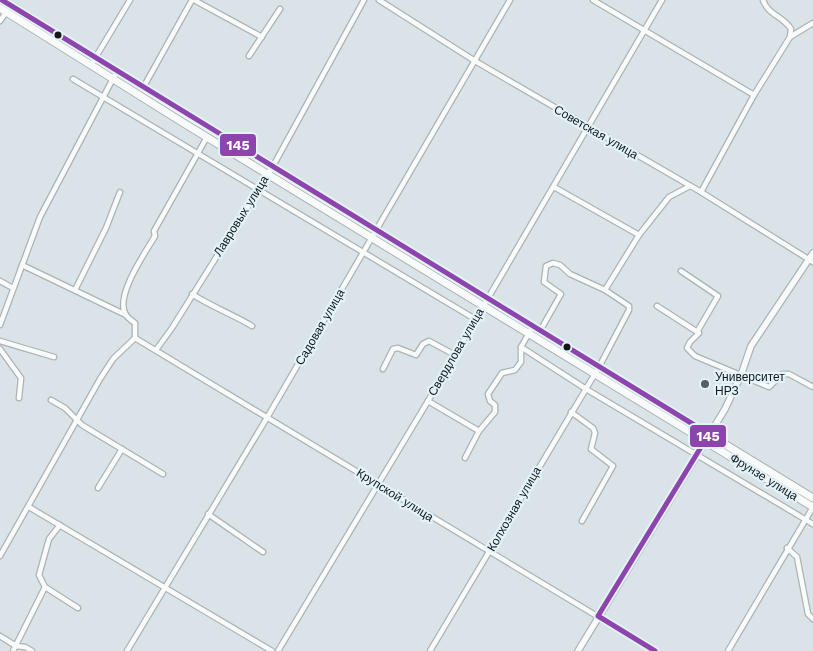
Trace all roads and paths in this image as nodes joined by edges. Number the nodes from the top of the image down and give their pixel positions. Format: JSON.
{"nodes":[{"id":1,"x":2,"y":0,"type":"edge"},
{"id":2,"x":130,"y":0,"type":"edge"},
{"id":3,"x":193,"y":0,"type":"edge"},
{"id":4,"x":364,"y":0,"type":"edge"},
{"id":5,"x":379,"y":0,"type":"edge"},
{"id":6,"x":510,"y":0,"type":"edge"},
{"id":7,"x":593,"y":0,"type":"edge"},
{"id":8,"x":662,"y":0,"type":"edge"},
{"id":9,"x":762,"y":0,"type":"edge"},
{"id":10,"x":5,"y":8,"type":"edge"},
{"id":11,"x":280,"y":9,"type":"dead end"},
{"id":12,"x":0,"y":21,"type":"edge"},
{"id":13,"x":813,"y":23,"type":"edge"},
{"id":14,"x":646,"y":30,"type":"junction"},
{"id":15,"x":262,"y":37,"type":"junction"},
{"id":16,"x":790,"y":37,"type":"junction"},
{"id":17,"x":249,"y":56,"type":"dead end"},
{"id":18,"x":93,"y":61,"type":"junction"},
{"id":19,"x":475,"y":61,"type":"junction"},
{"id":20,"x":117,"y":71,"type":"junction"},
{"id":21,"x":73,"y":79,"type":"dead end"},
{"id":22,"x":112,"y":79,"type":"junction"},
{"id":23,"x":143,"y":88,"type":"junction"},
{"id":24,"x":754,"y":95,"type":"junction"},
{"id":25,"x":102,"y":96,"type":"junction"},
{"id":26,"x":589,"y":128,"type":"junction"},
{"id":27,"x":207,"y":137,"type":"junction"},
{"id":28,"x":198,"y":154,"type":"junction"},
{"id":29,"x":270,"y":171,"type":"junction"},
{"id":30,"x":554,"y":186,"type":"junction"},
{"id":31,"x":690,"y":186,"type":"junction"},
{"id":32,"x":258,"y":190,"type":"junction"},
{"id":33,"x":120,"y":192,"type":"dead end"},
{"id":34,"x":701,"y":192,"type":"junction"},
{"id":35,"x":374,"y":235,"type":"junction"},
{"id":36,"x":639,"y":235,"type":"junction"},
{"id":37,"x":364,"y":253,"type":"junction"},
{"id":38,"x":813,"y":253,"type":"edge"},
{"id":39,"x":811,"y":261,"type":"edge"},
{"id":40,"x":22,"y":265,"type":"junction"},
{"id":41,"x":681,"y":271,"type":"dead end"},
{"id":42,"x":0,"y":282,"type":"edge"},
{"id":43,"x":13,"y":288,"type":"junction"},
{"id":44,"x":74,"y":290,"type":"junction"},
{"id":45,"x":605,"y":290,"type":"junction"},
{"id":46,"x":192,"y":294,"type":"junction"},
{"id":47,"x":485,"y":302,"type":"junction"},
{"id":48,"x":657,"y":306,"type":"dead end"},
{"id":49,"x":126,"y":315,"type":"junction"},
{"id":50,"x":476,"y":319,"type":"junction"},
{"id":51,"x":0,"y":325,"type":"edge"},
{"id":52,"x":252,"y":326,"type":"dead end"},
{"id":53,"x":531,"y":330,"type":"junction"},
{"id":54,"x":540,"y":331,"type":"junction"},
{"id":55,"x":697,"y":332,"type":"junction"},
{"id":56,"x":136,"y":338,"type":"junction"},
{"id":57,"x":0,"y":341,"type":"edge"},
{"id":58,"x":520,"y":347,"type":"junction"},
{"id":59,"x":0,"y":349,"type":"edge"},
{"id":60,"x":156,"y":350,"type":"junction"},
{"id":61,"x":455,"y":355,"type":"junction"},
{"id":62,"x":54,"y":357,"type":"dead end"},
{"id":63,"x":384,"y":369,"type":"dead end"},
{"id":64,"x":597,"y":370,"type":"junction"},
{"id":65,"x":741,"y":375,"type":"junction"},
{"id":66,"x":813,"y":387,"type":"edge"},
{"id":67,"x":586,"y":389,"type":"junction"},
{"id":68,"x":19,"y":398,"type":"dead end"},
{"id":69,"x":51,"y":400,"type":"dead end"},
{"id":70,"x":428,"y":401,"type":"junction"},
{"id":71,"x":571,"y":412,"type":"junction"},
{"id":72,"x":268,"y":416,"type":"junction"},
{"id":73,"x":77,"y":418,"type":"junction"},
{"id":74,"x":479,"y":432,"type":"junction"},
{"id":75,"x":707,"y":437,"type":"junction"},
{"id":76,"x":122,"y":449,"type":"junction"},
{"id":77,"x":697,"y":454,"type":"junction"},
{"id":78,"x":464,"y":458,"type":"dead end"},
{"id":79,"x":162,"y":474,"type":"dead end"},
{"id":80,"x":378,"y":486,"type":"junction"},
{"id":81,"x":98,"y":488,"type":"dead end"},
{"id":82,"x":813,"y":498,"type":"edge"},
{"id":83,"x":29,"y":506,"type":"junction"},
{"id":84,"x":813,"y":507,"type":"edge"},
{"id":85,"x":208,"y":514,"type":"junction"},
{"id":86,"x":805,"y":519,"type":"junction"},
{"id":87,"x":582,"y":521,"type":"dead end"},
{"id":88,"x":813,"y":524,"type":"edge"},
{"id":89,"x":60,"y":525,"type":"junction"},
{"id":90,"x":787,"y":548,"type":"junction"},
{"id":91,"x":489,"y":551,"type":"junction"},
{"id":92,"x":263,"y":552,"type":"dead end"},
{"id":93,"x":0,"y":556,"type":"edge"},
{"id":94,"x":44,"y":587,"type":"junction"},
{"id":95,"x":164,"y":587,"type":"junction"},
{"id":96,"x":78,"y":608,"type":"dead end"},
{"id":97,"x":598,"y":616,"type":"junction"},
{"id":98,"x":813,"y":619,"type":"edge"},
{"id":99,"x":0,"y":636,"type":"edge"},
{"id":100,"x":14,"y":648,"type":"edge"},
{"id":101,"x":32,"y":651,"type":"edge"},
{"id":102,"x":127,"y":651,"type":"edge"},
{"id":103,"x":272,"y":651,"type":"edge"},
{"id":104,"x":278,"y":651,"type":"edge"},
{"id":105,"x":430,"y":651,"type":"edge"},
{"id":106,"x":578,"y":651,"type":"edge"},
{"id":107,"x":656,"y":651,"type":"edge"},
{"id":108,"x":728,"y":651,"type":"edge"}],
"edges":[{"from":1,"to":10,"type":"main road","name":"Фрунзе улица"},
{"from":2,"to":18,"type":"street"},
{"from":3,"to":15,"type":"street"},
{"from":3,"to":23,"type":"street"},
{"from":4,"to":29,"type":"street","name":"Лавровых улица"},
{"from":5,"to":19,"type":"street","name":"Советская улица"},
{"from":6,"to":19,"type":"street","name":"Садовая улица"},
{"from":7,"to":14,"type":"street"},
{"from":8,"to":14,"type":"street","name":"Свердлова улица"},
{"from":9,"to":16,"type":"street"},
{"from":10,"to":12,"type":"street"},
{"from":10,"to":18,"type":"main road","name":"Фрунзе улица"},
{"from":11,"to":15,"type":"street"},
{"from":13,"to":16,"type":"street"},
{"from":14,"to":24,"type":"street"},
{"from":14,"to":26,"type":"street","name":"Свердлова улица"},
{"from":15,"to":17,"type":"street"},
{"from":16,"to":24,"type":"street"},
{"from":18,"to":20,"type":"main road","name":"Фрунзе улица"},
{"from":18,"to":22,"type":"main road","name":"Фрунзе улица"},
{"from":19,"to":26,"type":"street","name":"Советская улица"},
{"from":19,"to":35,"type":"street","name":"Садовая улица"},
{"from":20,"to":22,"type":"street"},
{"from":20,"to":23,"type":"main road","name":"Фрунзе улица"},
{"from":21,"to":25,"type":"street"},
{"from":22,"to":25,"type":"street"},
{"from":22,"to":27,"type":"main road","name":"Фрунзе улица"},
{"from":23,"to":29,"type":"main road","name":"Фрунзе улица"},
{"from":24,"to":34,"type":"street"},
{"from":25,"to":28,"type":"street"},
{"from":25,"to":40,"type":"street"},
{"from":26,"to":30,"type":"street","name":"Свердлова улица"},
{"from":26,"to":31,"type":"street","name":"Советская улица"},
{"from":27,"to":28,"type":"street"},
{"from":27,"to":29,"type":"main road","name":"Фрунзе улица"},
{"from":28,"to":32,"type":"street"},
{"from":28,"to":49,"type":"street"},
{"from":29,"to":32,"type":"street","name":"Лавровых улица"},
{"from":29,"to":35,"type":"main road","name":"Фрунзе улица"},
{"from":30,"to":36,"type":"street"},
{"from":30,"to":47,"type":"street","name":"Свердлова улица"},
{"from":31,"to":34,"type":"street","name":"Советская улица"},
{"from":31,"to":36,"type":"street"},
{"from":32,"to":37,"type":"street"},
{"from":32,"to":46,"type":"street","name":"Лавровых улица"},
{"from":33,"to":44,"type":"street"},
{"from":34,"to":39,"type":"street","name":"Советская улица"},
{"from":35,"to":37,"type":"street","name":"Садовая улица"},
{"from":35,"to":47,"type":"main road","name":"Фрунзе улица"},
{"from":36,"to":45,"type":"street"},
{"from":37,"to":50,"type":"street"},
{"from":37,"to":72,"type":"street","name":"Садовая улица"},
{"from":38,"to":39,"type":"street"},
{"from":39,"to":65,"type":"street"},
{"from":40,"to":43,"type":"street"},
{"from":40,"to":44,"type":"street"},
{"from":41,"to":55,"type":"street"},
{"from":42,"to":43,"type":"street"},
{"from":43,"to":51,"type":"street"},
{"from":44,"to":49,"type":"street"},
{"from":45,"to":54,"type":"street"},
{"from":45,"to":64,"type":"street","name":"Колхозная улица"},
{"from":46,"to":52,"type":"street"},
{"from":46,"to":60,"type":"street","name":"Лавровых улица"},
{"from":47,"to":50,"type":"street","name":"Свердлова улица"},
{"from":47,"to":53,"type":"main road","name":"Фрунзе улица"},
{"from":48,"to":55,"type":"street"},
{"from":49,"to":56,"type":"street"},
{"from":50,"to":61,"type":"street","name":"Свердлова улица"},
{"from":53,"to":54,"type":"main road","name":"Фрунзе улица"},
{"from":53,"to":58,"type":"street"},
{"from":53,"to":64,"type":"main road","name":"Фрунзе улица"},
{"from":54,"to":64,"type":"main road","name":"Фрунзе улица"},
{"from":55,"to":65,"type":"street"},
{"from":56,"to":60,"type":"street","name":"Крупской улица"},
{"from":56,"to":73,"type":"street"},
{"from":57,"to":62,"type":"street"},
{"from":58,"to":67,"type":"street"},
{"from":58,"to":74,"type":"street"},
{"from":59,"to":68,"type":"street"},
{"from":60,"to":72,"type":"street","name":"Крупской улица"},
{"from":61,"to":63,"type":"street"},
{"from":61,"to":70,"type":"street","name":"Свердлова улица"},
{"from":64,"to":67,"type":"street","name":"Колхозная улица"},
{"from":64,"to":75,"type":"main road","name":"Фрунзе улица"},
{"from":65,"to":66,"type":"street"},
{"from":65,"to":75,"type":"street"},
{"from":67,"to":71,"type":"street","name":"Колхозная улица"},
{"from":67,"to":77,"type":"street"},
{"from":69,"to":73,"type":"street"},
{"from":70,"to":74,"type":"street"},
{"from":70,"to":80,"type":"street","name":"Свердлова улица"},
{"from":71,"to":87,"type":"street"},
{"from":71,"to":91,"type":"street","name":"Колхозная улица"},
{"from":72,"to":80,"type":"street","name":"Крупской улица"},
{"from":72,"to":85,"type":"street","name":"Садовая улица"},
{"from":73,"to":76,"type":"street"},
{"from":73,"to":83,"type":"street"},
{"from":74,"to":78,"type":"street"},
{"from":75,"to":77,"type":"street"},
{"from":75,"to":82,"type":"main road","name":"Фрунзе улица"},
{"from":75,"to":84,"type":"main road","name":"Фрунзе улица"},
{"from":76,"to":79,"type":"street"},
{"from":76,"to":81,"type":"street"},
{"from":77,"to":86,"type":"street"},
{"from":77,"to":97,"type":"street"},
{"from":80,"to":91,"type":"street","name":"Крупской улица"},
{"from":80,"to":104,"type":"street","name":"Свердлова улица"},
{"from":83,"to":89,"type":"street"},
{"from":83,"to":93,"type":"street"},
{"from":84,"to":86,"type":"street"},
{"from":85,"to":92,"type":"street"},
{"from":85,"to":95,"type":"street","name":"Садовая улица"},
{"from":86,"to":88,"type":"street"},
{"from":86,"to":90,"type":"street"},
{"from":89,"to":94,"type":"street"},
{"from":89,"to":95,"type":"street"},
{"from":90,"to":98,"type":"street"},
{"from":90,"to":108,"type":"street"},
{"from":91,"to":97,"type":"street","name":"Крупской улица"},
{"from":91,"to":105,"type":"street","name":"Колхозная улица"},
{"from":94,"to":96,"type":"street"},
{"from":94,"to":100,"type":"street"},
{"from":95,"to":102,"type":"street","name":"Садовая улица"},
{"from":95,"to":103,"type":"street"},
{"from":97,"to":106,"type":"street"},
{"from":97,"to":107,"type":"street","name":"Крупской улица"},
{"from":99,"to":100,"type":"street"},
{"from":100,"to":101,"type":"street"}]}
